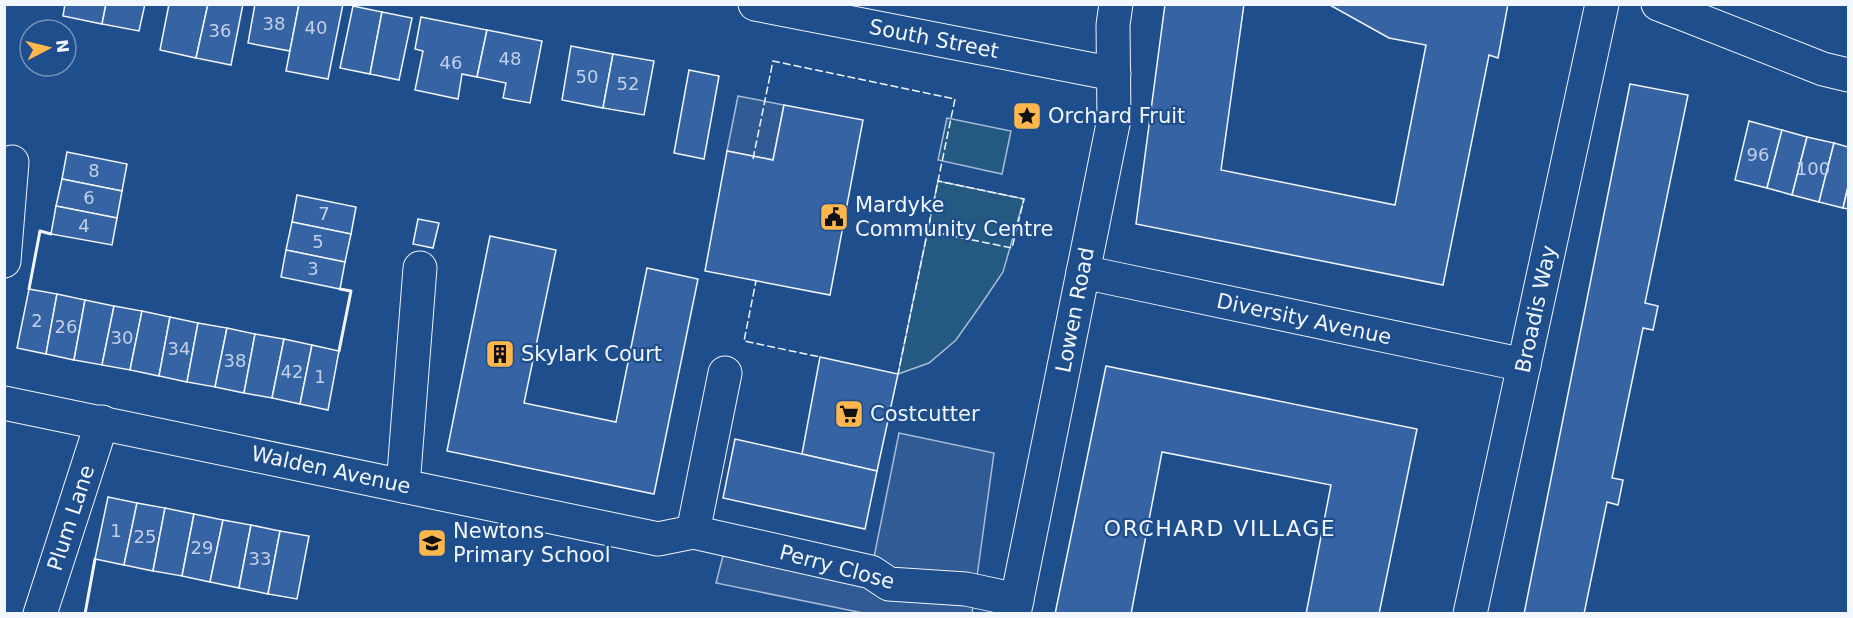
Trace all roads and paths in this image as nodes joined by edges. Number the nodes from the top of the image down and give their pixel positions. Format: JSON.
{"nodes":[{"id":1,"x":755,"y":4,"type":"edge"},
{"id":2,"x":1116,"y":4,"type":"edge"},
{"id":3,"x":1602,"y":4,"type":"edge"},
{"id":4,"x":1658,"y":4,"type":"edge"},
{"id":5,"x":1114,"y":74,"type":"junction"},
{"id":6,"x":1848,"y":75,"type":"edge"},
{"id":7,"x":12,"y":162,"type":"dead end"},
{"id":8,"x":4,"y":261,"type":"edge"},
{"id":9,"x":420,"y":268,"type":"dead end"},
{"id":10,"x":1083,"y":272,"type":"junction"},
{"id":11,"x":1524,"y":365,"type":"junction"},
{"id":12,"x":725,"y":373,"type":"dead end"},
{"id":13,"x":4,"y":403,"type":"edge"},
{"id":14,"x":102,"y":422,"type":"junction"},
{"id":15,"x":403,"y":486,"type":"junction"},
{"id":16,"x":693,"y":532,"type":"junction"},
{"id":17,"x":658,"y":539,"type":"joint"},
{"id":18,"x":1015,"y":607,"type":"edge"},
{"id":19,"x":40,"y":614,"type":"edge"},
{"id":20,"x":1470,"y":614,"type":"edge"}],
"edges":[{"from":1,"to":5,"type":"street","name":"South Street"},
{"from":2,"to":5,"type":"street","name":"Lowen Road"},
{"from":3,"to":11,"type":"street","name":"Broadis Way"},
{"from":4,"to":6,"type":"street"},
{"from":5,"to":10,"type":"street","name":"Lowen Road"},
{"from":7,"to":8,"type":"street"},
{"from":9,"to":15,"type":"street"},
{"from":10,"to":11,"type":"street","name":"Diversity Avenue"},
{"from":10,"to":18,"type":"street","name":"Lowen Road"},
{"from":11,"to":20,"type":"street","name":"Broadis Way"},
{"from":12,"to":16,"type":"street"},
{"from":13,"to":14,"type":"street","name":"Walden Avenue"},
{"from":14,"to":15,"type":"street","name":"Walden Avenue"},
{"from":14,"to":19,"type":"street","name":"Plum Lane"},
{"from":15,"to":17,"type":"street","name":"Walden Avenue"},
{"from":16,"to":17,"type":"street","name":"Perry Close"},
{"from":16,"to":18,"type":"street","name":"Perry Close"}]}
